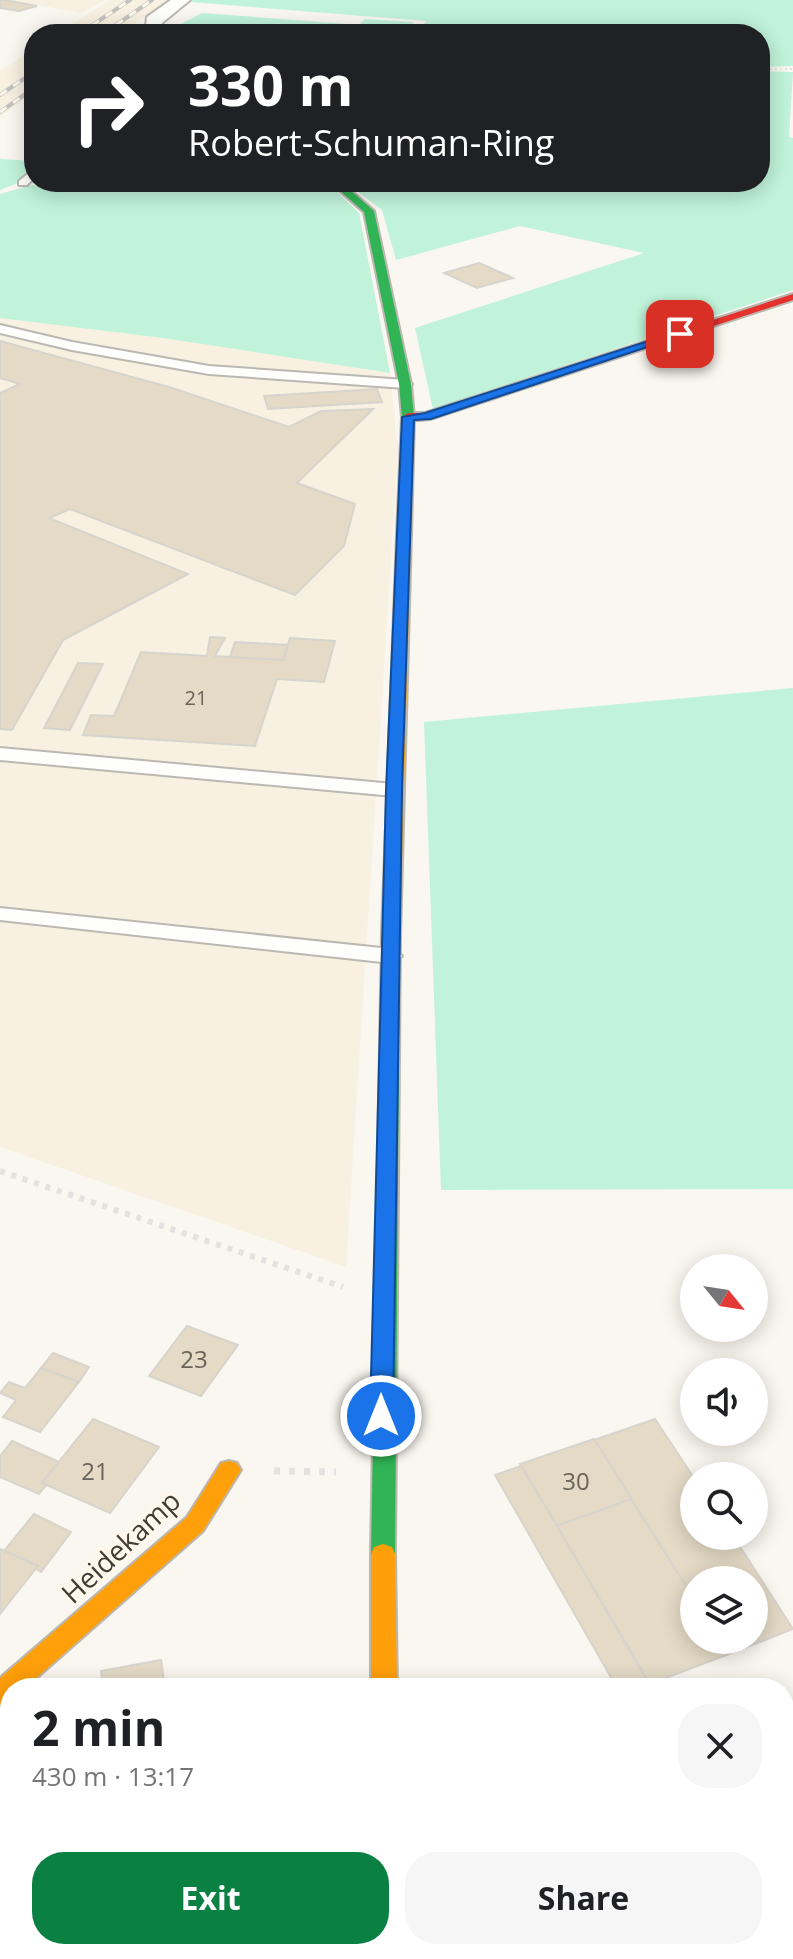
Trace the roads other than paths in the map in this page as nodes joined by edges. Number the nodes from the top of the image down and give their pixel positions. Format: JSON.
{"nodes":[{"id":1,"x":182,"y":0,"type":"edge"},
{"id":2,"x":153,"y":24,"type":"edge"},
{"id":3,"x":347,"y":192,"type":"edge"},
{"id":4,"x":793,"y":297,"type":"edge"},
{"id":5,"x":0,"y":329,"type":"edge"},
{"id":6,"x":405,"y":384,"type":"junction"},
{"id":7,"x":408,"y":417,"type":"junction"},
{"id":8,"x":0,"y":754,"type":"edge"},
{"id":9,"x":394,"y":790,"type":"junction"},
{"id":10,"x":0,"y":914,"type":"edge"},
{"id":11,"x":391,"y":956,"type":"junction"},
{"id":12,"x":229,"y":1470,"type":"road end"},
{"id":13,"x":18,"y":1678,"type":"edge"},
{"id":14,"x":384,"y":1678,"type":"edge"}],
"edges":[{"from":1,"to":2,"type":"street"},
{"from":3,"to":6,"type":"street"},
{"from":4,"to":7,"type":"street"},
{"from":5,"to":6,"type":"lane"},
{"from":6,"to":7,"type":"street"},
{"from":7,"to":9,"type":"street"},
{"from":8,"to":9,"type":"lane"},
{"from":9,"to":11,"type":"street"},
{"from":10,"to":11,"type":"lane"},
{"from":11,"to":14,"type":"street"},
{"from":12,"to":13,"type":"street","name":"Heidekamp"}]}
